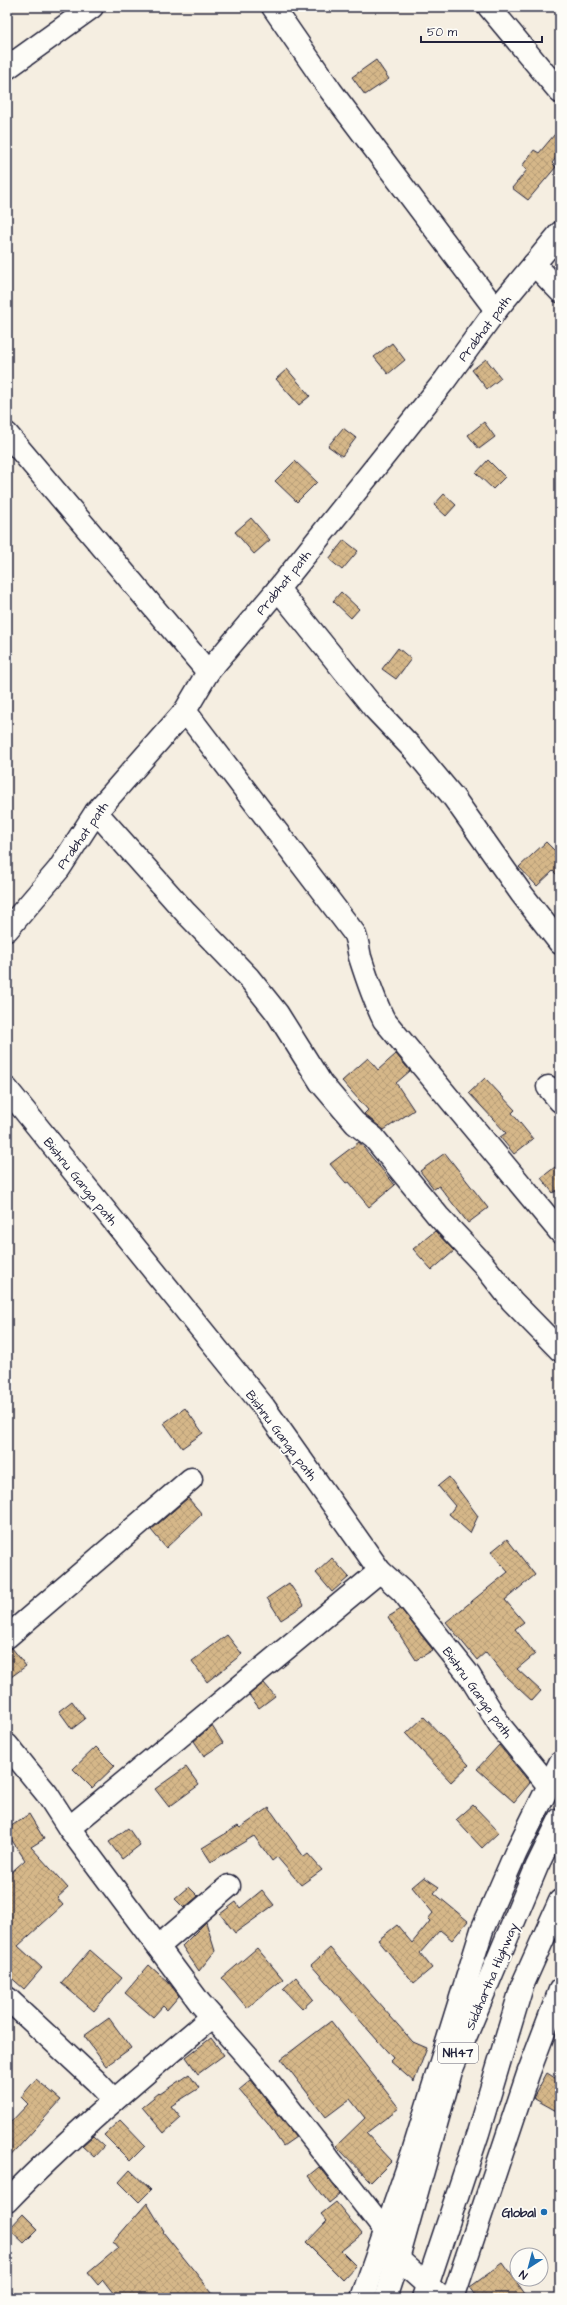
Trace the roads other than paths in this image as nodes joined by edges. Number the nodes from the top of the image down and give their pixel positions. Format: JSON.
{"nodes":[{"id":1,"x":92,"y":7,"type":"edge"},
{"id":2,"x":273,"y":7,"type":"edge"},
{"id":3,"x":489,"y":7,"type":"edge"},
{"id":4,"x":7,"y":68,"type":"edge"},
{"id":5,"x":560,"y":92,"type":"edge"},
{"id":6,"x":560,"y":233,"type":"edge"},
{"id":7,"x":534,"y":264,"type":"junction"},
{"id":8,"x":560,"y":291,"type":"edge"},
{"id":9,"x":496,"y":310,"type":"junction"},
{"id":10,"x":7,"y":434,"type":"edge"},
{"id":11,"x":278,"y":589,"type":"junction"},
{"id":12,"x":208,"y":672,"type":"junction"},
{"id":13,"x":185,"y":711,"type":"junction"},
{"id":14,"x":96,"y":812,"type":"junction"},
{"id":15,"x":7,"y":930,"type":"edge"},
{"id":16,"x":560,"y":943,"type":"edge"},
{"id":17,"x":7,"y":1089,"type":"edge"},
{"id":18,"x":560,"y":1232,"type":"edge"},
{"id":19,"x":560,"y":1350,"type":"edge"},
{"id":20,"x":191,"y":1479,"type":"dead end"},
{"id":21,"x":380,"y":1571,"type":"junction"},
{"id":22,"x":7,"y":1637,"type":"edge"},
{"id":23,"x":7,"y":1746,"type":"edge"},
{"id":24,"x":560,"y":1763,"type":"edge"},
{"id":25,"x":549,"y":1786,"type":"junction"},
{"id":26,"x":560,"y":1819,"type":"edge"},
{"id":27,"x":69,"y":1828,"type":"junction"},
{"id":28,"x":229,"y":1886,"type":"dead end"},
{"id":29,"x":560,"y":1901,"type":"edge"},
{"id":30,"x":159,"y":1946,"type":"junction"},
{"id":31,"x":560,"y":1990,"type":"edge"},
{"id":32,"x":7,"y":1998,"type":"edge"},
{"id":33,"x":212,"y":2017,"type":"junction"},
{"id":34,"x":114,"y":2100,"type":"junction"},
{"id":35,"x":7,"y":2201,"type":"edge"},
{"id":36,"x":386,"y":2232,"type":"junction"},
{"id":37,"x":398,"y":2259,"type":"junction"},
{"id":38,"x":431,"y":2293,"type":"edge"},
{"id":39,"x":362,"y":2298,"type":"edge"},
{"id":40,"x":385,"y":2298,"type":"edge"},
{"id":41,"x":453,"y":2298,"type":"edge"}],
"edges":[{"from":1,"to":4,"type":"main road"},
{"from":2,"to":9,"type":"main road"},
{"from":3,"to":5,"type":"main road"},
{"from":6,"to":7,"type":"main road","name":"Prabhat path"},
{"from":7,"to":8,"type":"main road"},
{"from":7,"to":9,"type":"main road","name":"Prabhat path"},
{"from":9,"to":11,"type":"main road","name":"Prabhat path"},
{"from":10,"to":12,"type":"main road"},
{"from":11,"to":12,"type":"main road","name":"Prabhat path"},
{"from":11,"to":16,"type":"main road"},
{"from":12,"to":13,"type":"main road","name":"Prabhat path"},
{"from":13,"to":14,"type":"main road","name":"Prabhat path"},
{"from":13,"to":18,"type":"main road"},
{"from":14,"to":15,"type":"main road","name":"Prabhat path"},
{"from":14,"to":19,"type":"main road"},
{"from":17,"to":21,"type":"main road","name":"Bishnu Ganga path"},
{"from":20,"to":22,"type":"main road"},
{"from":21,"to":25,"type":"main road","name":"Bishnu Ganga path"},
{"from":21,"to":27,"type":"main road"},
{"from":23,"to":27,"type":"main road"},
{"from":24,"to":25,"type":"main road"},
{"from":25,"to":36,"type":"main road"},
{"from":26,"to":37,"type":"main road","name":"Siddhartha Highway","number":"NH47"},
{"from":27,"to":30,"type":"main road"},
{"from":28,"to":30,"type":"main road"},
{"from":29,"to":38,"type":"main road"},
{"from":30,"to":33,"type":"main road"},
{"from":31,"to":41,"type":"main road"},
{"from":32,"to":34,"type":"main road"},
{"from":33,"to":34,"type":"main road"},
{"from":33,"to":36,"type":"main road"},
{"from":34,"to":35,"type":"main road"},
{"from":36,"to":37,"type":"main road"},
{"from":36,"to":39,"type":"main road"},
{"from":37,"to":38,"type":"main road"},
{"from":37,"to":40,"type":"main road","name":"Siddhartha Highway","number":"NH47"}]}
